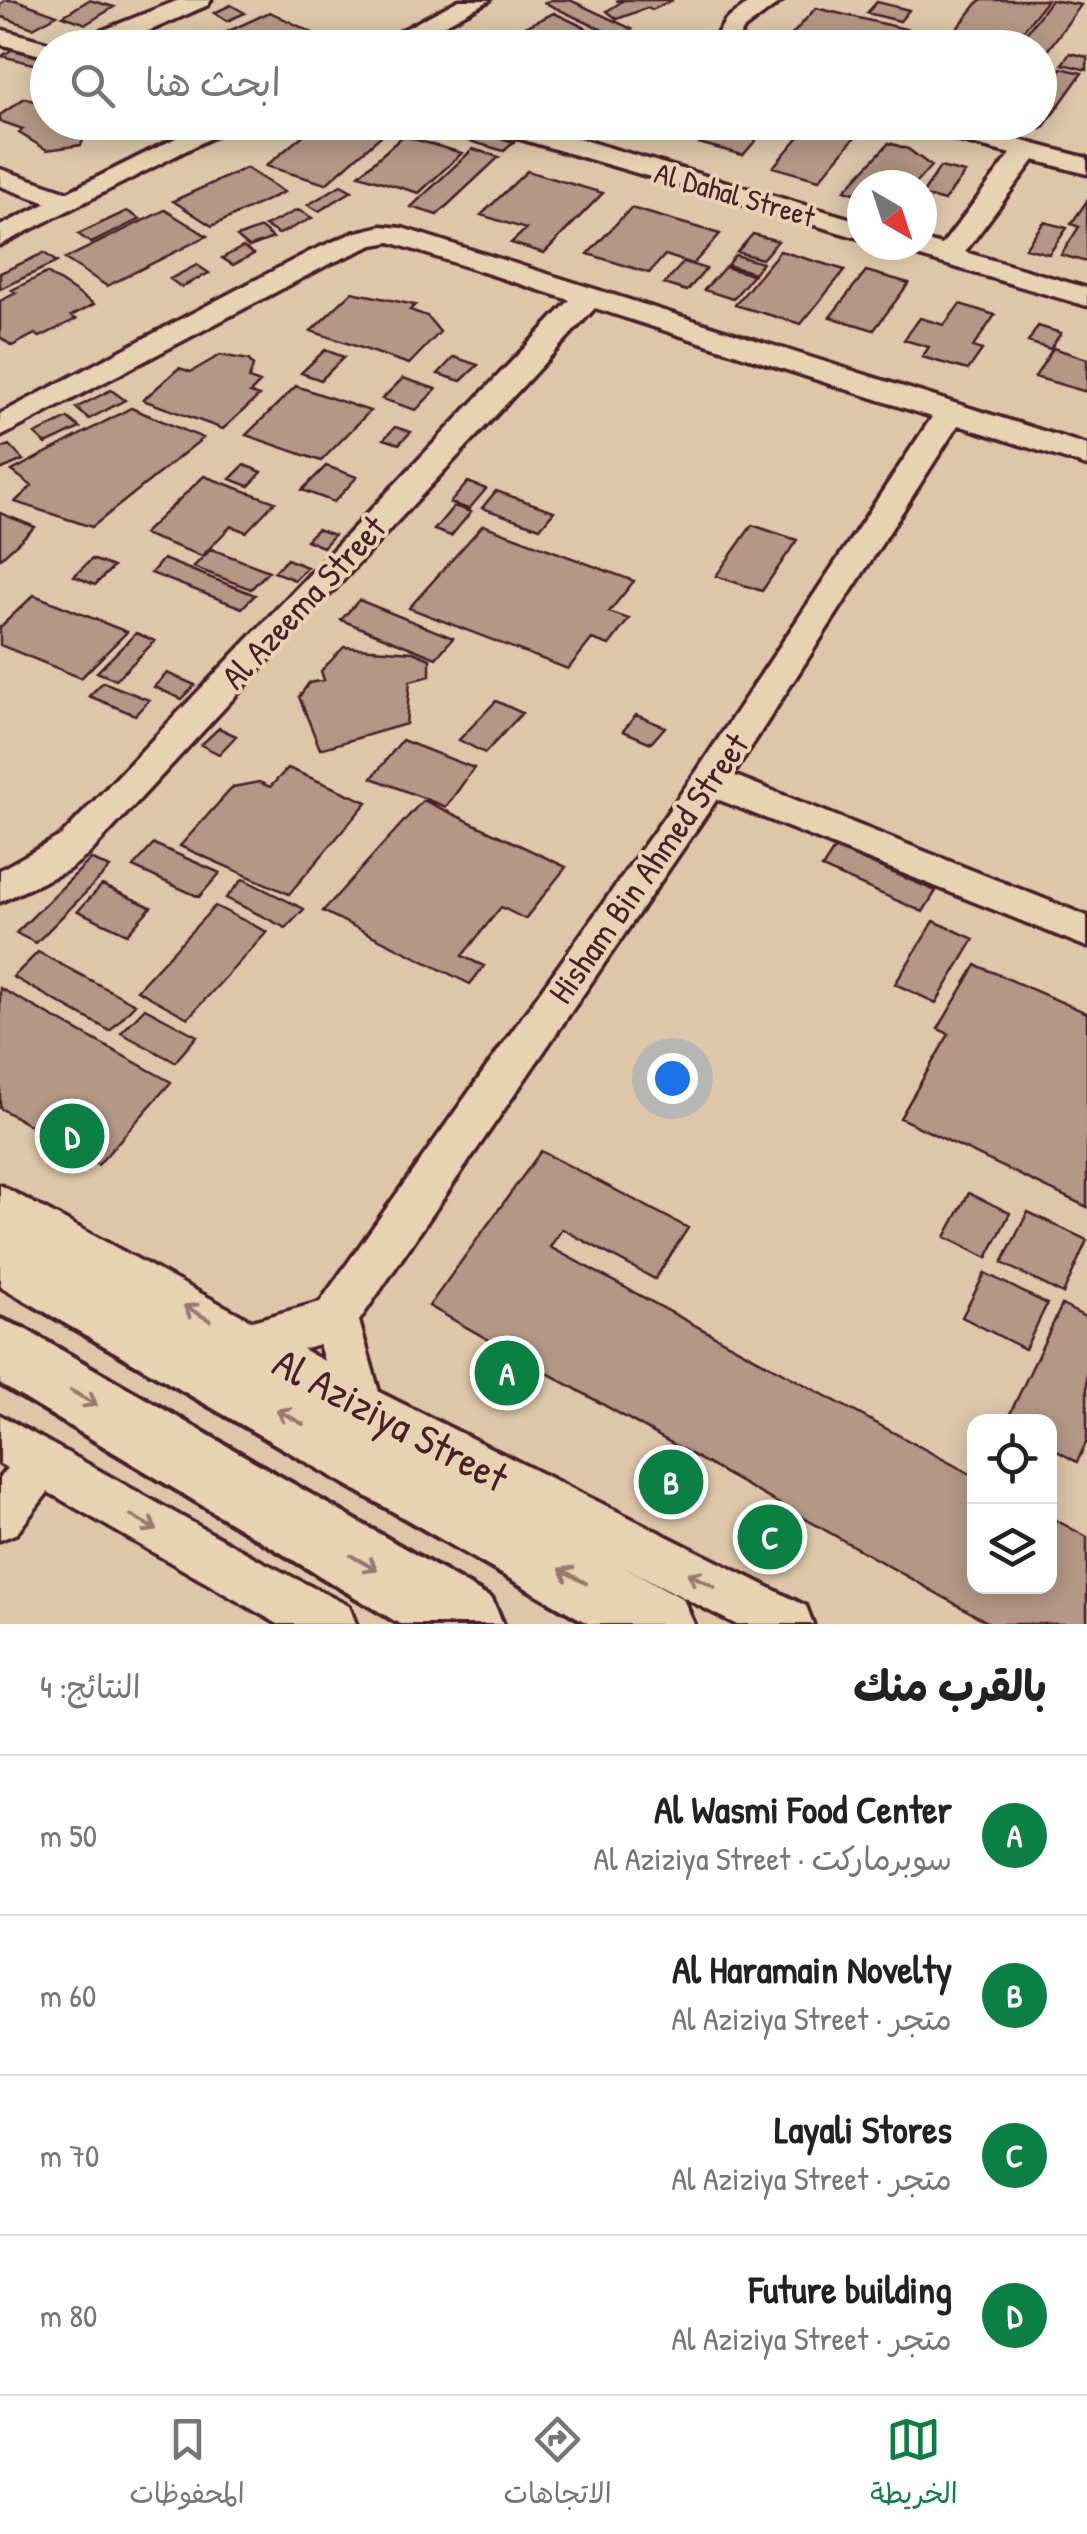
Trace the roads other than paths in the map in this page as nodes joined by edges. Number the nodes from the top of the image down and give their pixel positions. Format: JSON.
{"nodes":[{"id":1,"x":199,"y":0,"type":"edge"},
{"id":2,"x":478,"y":0,"type":"edge"},
{"id":3,"x":772,"y":0,"type":"edge"},
{"id":4,"x":131,"y":30,"type":"edge"},
{"id":5,"x":417,"y":30,"type":"edge"},
{"id":6,"x":730,"y":30,"type":"edge"},
{"id":7,"x":0,"y":36,"type":"edge"},
{"id":8,"x":30,"y":45,"type":"edge"},
{"id":9,"x":193,"y":140,"type":"edge"},
{"id":10,"x":553,"y":140,"type":"edge"},
{"id":11,"x":987,"y":140,"type":"edge"},
{"id":12,"x":1026,"y":150,"type":"junction"},
{"id":13,"x":1087,"y":166,"type":"edge"},
{"id":14,"x":0,"y":177,"type":"edge"},
{"id":15,"x":70,"y":202,"type":"junction"},
{"id":16,"x":847,"y":227,"type":"edge"},
{"id":17,"x":0,"y":237,"type":"edge"},
{"id":18,"x":937,"y":253,"type":"edge"},
{"id":19,"x":948,"y":256,"type":"junction"},
{"id":20,"x":590,"y":296,"type":"junction"},
{"id":21,"x":1087,"y":298,"type":"edge"},
{"id":22,"x":951,"y":412,"type":"junction"},
{"id":23,"x":6,"y":417,"type":"edge"},
{"id":24,"x":1087,"y":456,"type":"edge"},
{"id":25,"x":710,"y":781,"type":"junction"},
{"id":26,"x":0,"y":887,"type":"edge"},
{"id":27,"x":1087,"y":932,"type":"edge"},
{"id":28,"x":0,"y":1204,"type":"edge"},
{"id":29,"x":0,"y":1254,"type":"edge"},
{"id":30,"x":335,"y":1318,"type":"junction"},
{"id":31,"x":250,"y":1344,"type":"junction"},
{"id":32,"x":0,"y":1349,"type":"edge"},
{"id":33,"x":360,"y":1406,"type":"junction"},
{"id":34,"x":20,"y":1450,"type":"edge"},
{"id":35,"x":0,"y":1516,"type":"edge"},
{"id":36,"x":331,"y":1624,"type":"edge"},
{"id":37,"x":467,"y":1624,"type":"edge"},
{"id":38,"x":658,"y":1624,"type":"edge"},
{"id":39,"x":788,"y":1624,"type":"edge"}],
"edges":[{"from":1,"to":4,"type":"street"},
{"from":2,"to":5,"type":"street"},
{"from":3,"to":6,"type":"street"},
{"from":7,"to":8,"type":"street"},
{"from":9,"to":15,"type":"street"},
{"from":10,"to":16,"type":"street","name":"Al Dahal Street"},
{"from":11,"to":12,"type":"street"},
{"from":12,"to":13,"type":"street"},
{"from":12,"to":19,"type":"street"},
{"from":14,"to":15,"type":"street"},
{"from":15,"to":17,"type":"street"},
{"from":18,"to":19,"type":"street"},
{"from":19,"to":21,"type":"street"},
{"from":20,"to":22,"type":"street"},
{"from":20,"to":23,"type":"street"},
{"from":20,"to":26,"type":"street","name":"Al Azeema Street"},
{"from":22,"to":24,"type":"street"},
{"from":22,"to":25,"type":"street","name":"Hisham Bin Ahmed Street"},
{"from":25,"to":27,"type":"street"},
{"from":25,"to":30,"type":"street","name":"Hisham Bin Ahmed Street"},
{"from":31,"to":28,"type":"street","name":"Al Aziziya Street","one_way":true},
{"from":38,"to":29,"type":"main road","name":"Al Aziziya Street","one_way":true},
{"from":30,"to":31,"type":"street"},
{"from":30,"to":33,"type":"street"},
{"from":31,"to":33,"type":"street","name":"Al Aziziya Street"},
{"from":32,"to":37,"type":"main road","one_way":true},
{"from":39,"to":33,"type":"street","name":"Al Aziziya Street","one_way":true},
{"from":34,"to":35,"type":"street"},
{"from":34,"to":36,"type":"street","one_way":true}]}
